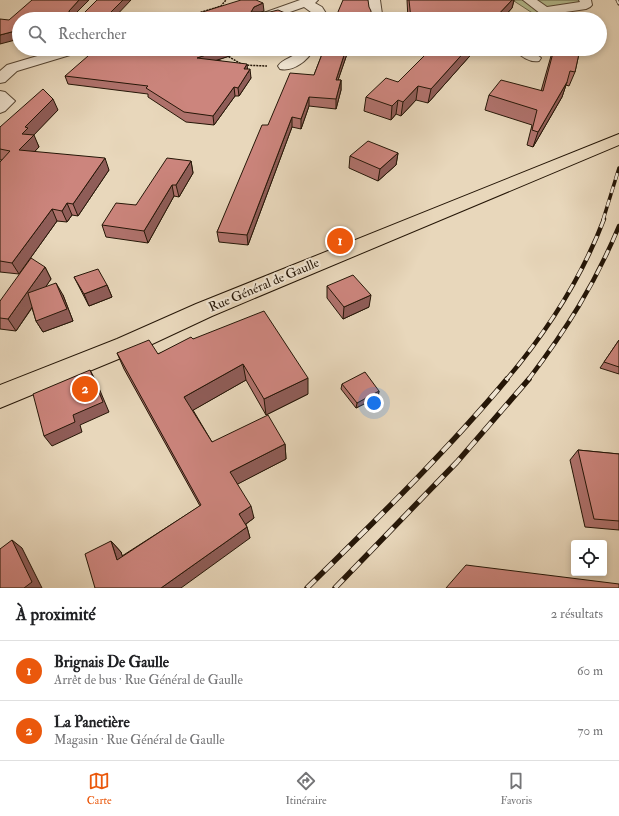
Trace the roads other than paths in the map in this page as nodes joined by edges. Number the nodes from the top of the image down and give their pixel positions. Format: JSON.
{"nodes":[{"id":1,"x":374,"y":0,"type":"edge"},
{"id":2,"x":530,"y":0,"type":"edge"},
{"id":3,"x":561,"y":0,"type":"edge"},
{"id":4,"x":584,"y":0,"type":"edge"},
{"id":5,"x":308,"y":1,"type":"edge"},
{"id":6,"x":572,"y":7,"type":"junction"},
{"id":7,"x":277,"y":12,"type":"edge"},
{"id":8,"x":319,"y":12,"type":"edge"},
{"id":9,"x":376,"y":12,"type":"edge"},
{"id":10,"x":52,"y":56,"type":"edge"},
{"id":11,"x":302,"y":56,"type":"edge"},
{"id":12,"x":531,"y":56,"type":"edge"},
{"id":13,"x":534,"y":58,"type":"dead end"},
{"id":14,"x":285,"y":66,"type":"road end"},
{"id":15,"x":0,"y":78,"type":"edge"},
{"id":16,"x":0,"y":95,"type":"edge"},
{"id":17,"x":0,"y":108,"type":"edge"},
{"id":18,"x":619,"y":138,"type":"edge"},
{"id":19,"x":7,"y":396,"type":"edge"}],
"edges":[{"from":1,"to":9,"type":"street"},
{"from":2,"to":6,"type":"street"},
{"from":3,"to":6,"type":"street"},
{"from":4,"to":6,"type":"street"},
{"from":5,"to":7,"type":"street"},
{"from":5,"to":8,"type":"street"},
{"from":10,"to":15,"type":"street"},
{"from":11,"to":14,"type":"street"},
{"from":12,"to":13,"type":"street"},
{"from":16,"to":17,"type":"street"},
{"from":18,"to":19,"type":"main road","name":"Rue Général de Gaulle"}]}
